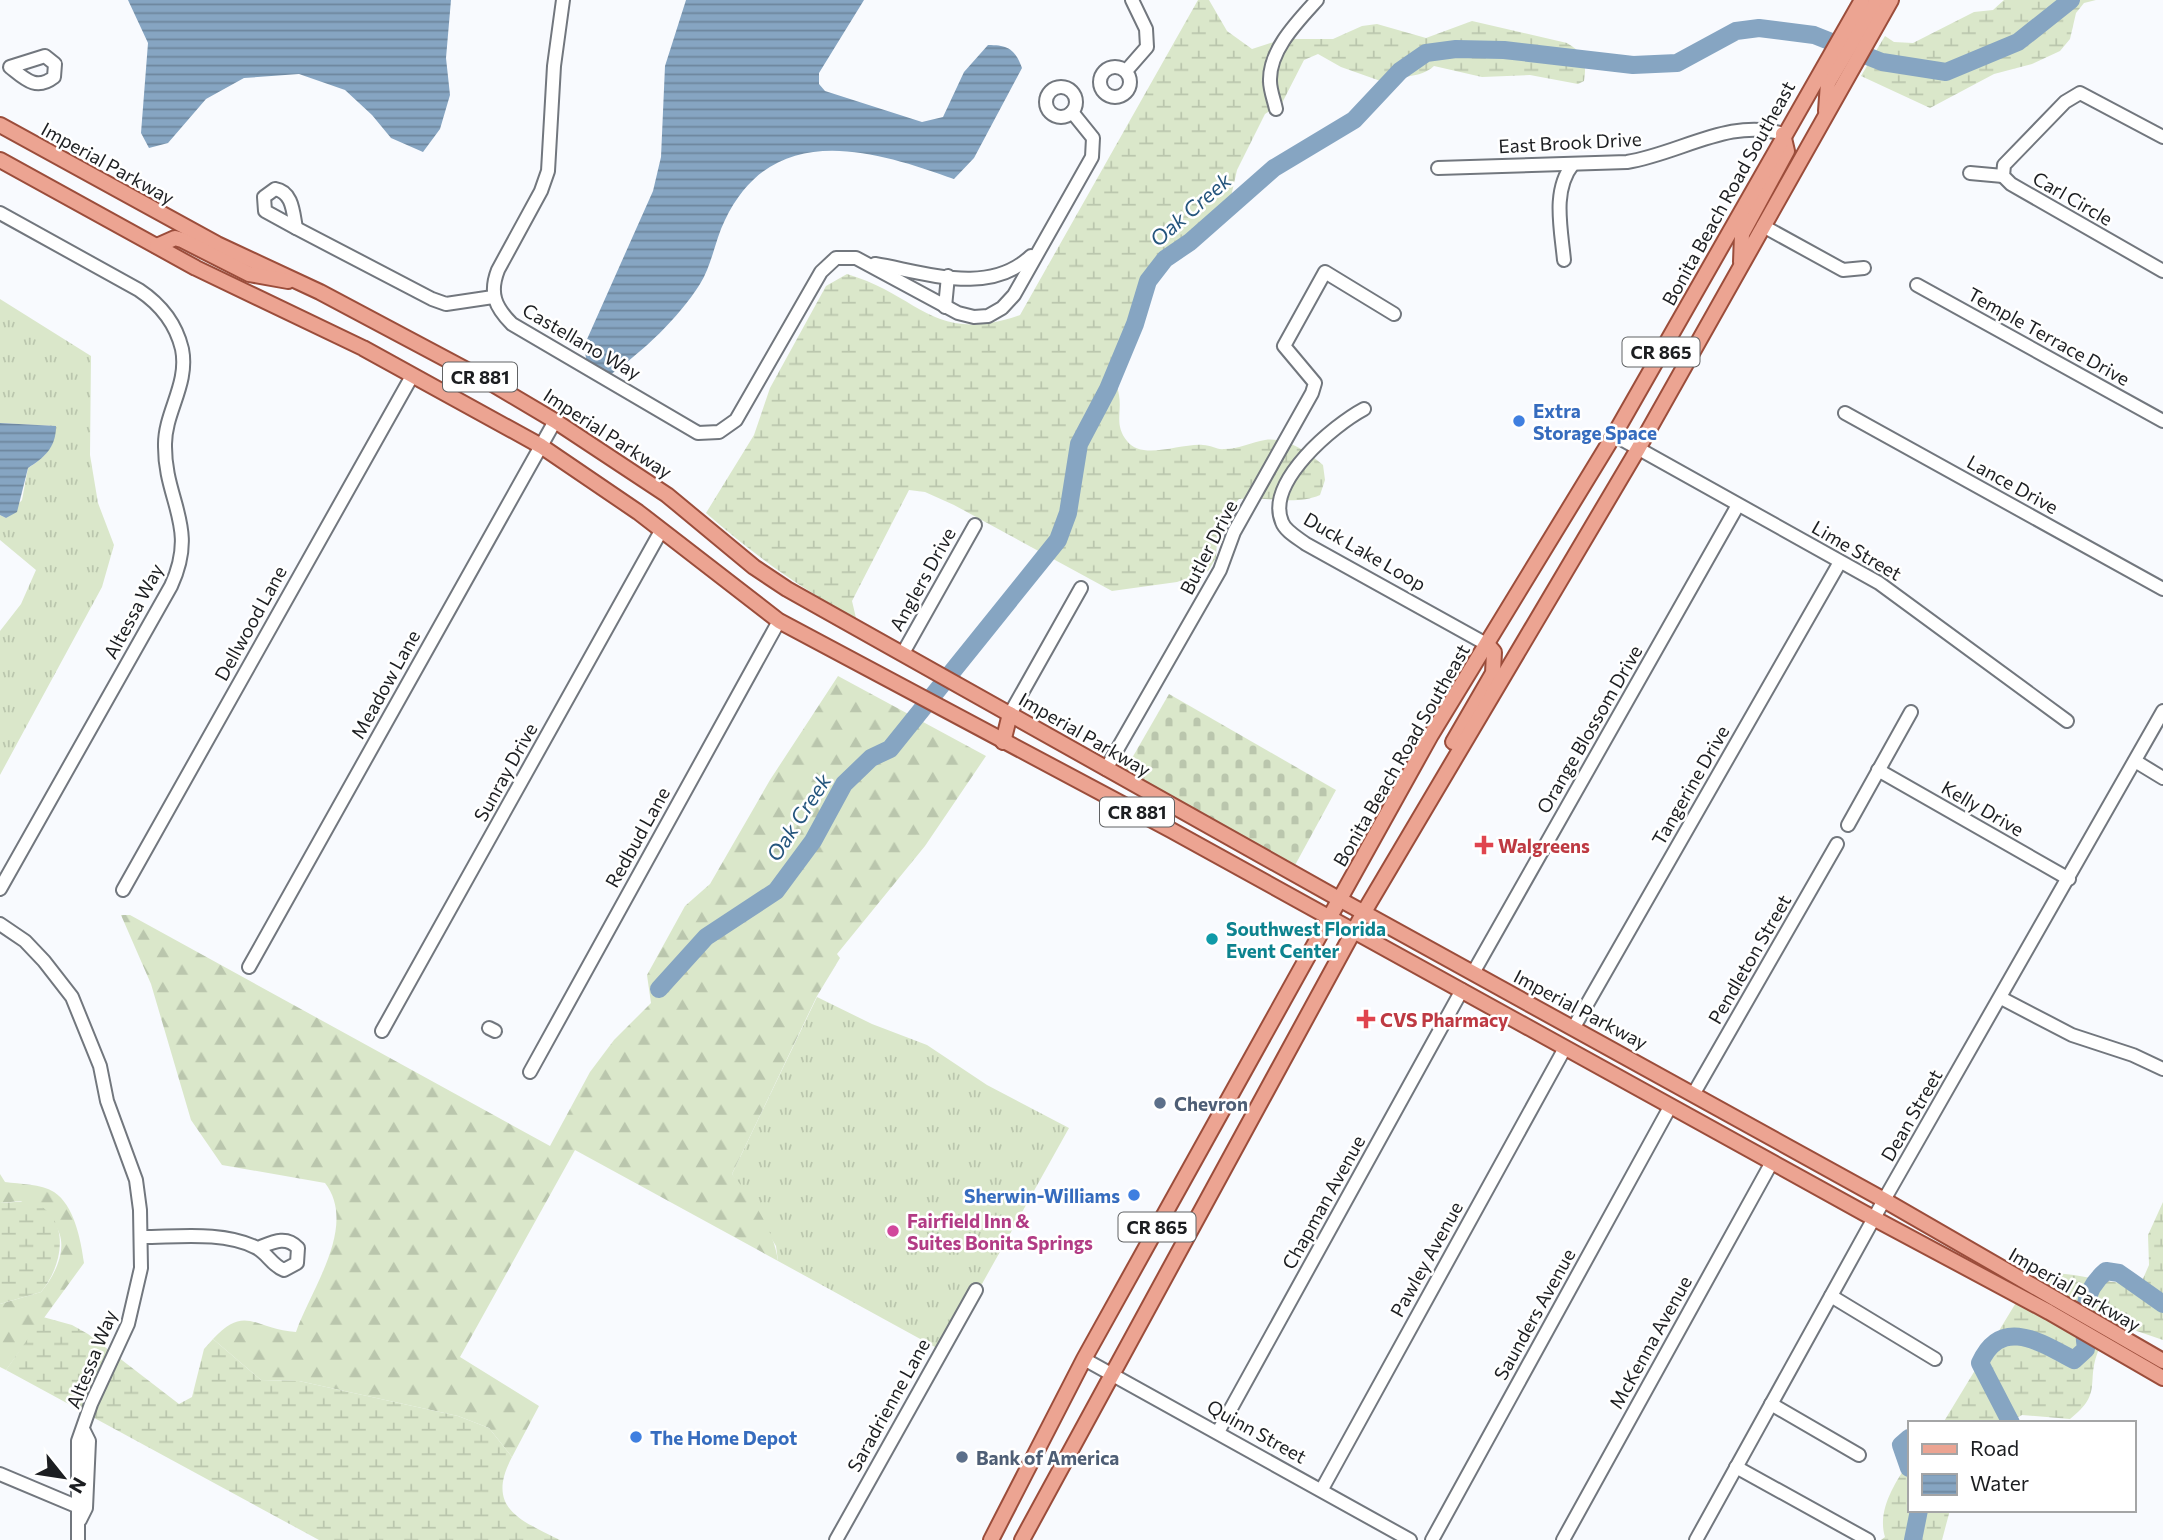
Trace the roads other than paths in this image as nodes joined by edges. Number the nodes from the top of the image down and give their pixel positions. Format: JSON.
{"nodes":[{"id":1,"x":563,"y":0,"type":"edge"},
{"id":2,"x":1132,"y":0,"type":"edge"},
{"id":3,"x":1317,"y":0,"type":"edge"},
{"id":4,"x":1862,"y":0,"type":"edge"},
{"id":5,"x":1877,"y":0,"type":"edge"},
{"id":6,"x":1891,"y":0,"type":"edge"},
{"id":7,"x":1861,"y":26,"type":"junction"},
{"id":8,"x":1839,"y":64,"type":"junction"},
{"id":9,"x":1126,"y":71,"type":"dead end"},
{"id":10,"x":1276,"y":109,"type":"dead end"},
{"id":11,"x":1072,"y":112,"type":"dead end"},
{"id":12,"x":0,"y":125,"type":"edge"},
{"id":13,"x":1783,"y":134,"type":"junction"},
{"id":14,"x":2163,"y":137,"type":"edge"},
{"id":15,"x":0,"y":160,"type":"edge"},
{"id":16,"x":1573,"y":164,"type":"junction"},
{"id":17,"x":1438,"y":168,"type":"dead end"},
{"id":18,"x":1970,"y":173,"type":"dead end"},
{"id":19,"x":2003,"y":176,"type":"junction"},
{"id":20,"x":0,"y":213,"type":"edge"},
{"id":21,"x":1763,"y":226,"type":"junction"},
{"id":22,"x":296,"y":228,"type":"dead end"},
{"id":23,"x":157,"y":246,"type":"junction"},
{"id":24,"x":1040,"y":246,"type":"junction"},
{"id":25,"x":1564,"y":260,"type":"dead end"},
{"id":26,"x":868,"y":263,"type":"junction"},
{"id":27,"x":1740,"y":267,"type":"junction"},
{"id":28,"x":1864,"y":268,"type":"dead end"},
{"id":29,"x":2163,"y":271,"type":"edge"},
{"id":30,"x":948,"y":276,"type":"junction"},
{"id":31,"x":297,"y":282,"type":"junction"},
{"id":32,"x":1917,"y":285,"type":"dead end"},
{"id":33,"x":493,"y":297,"type":"junction"},
{"id":34,"x":945,"y":307,"type":"junction"},
{"id":35,"x":1394,"y":314,"type":"dead end"},
{"id":36,"x":412,"y":376,"type":"junction"},
{"id":37,"x":1364,"y":409,"type":"dead end"},
{"id":38,"x":1845,"y":413,"type":"dead end"},
{"id":39,"x":555,"y":421,"type":"junction"},
{"id":40,"x":2163,"y":421,"type":"edge"},
{"id":41,"x":1614,"y":435,"type":"junction"},
{"id":42,"x":541,"y":446,"type":"junction"},
{"id":43,"x":1638,"y":449,"type":"junction"},
{"id":44,"x":1738,"y":505,"type":"junction"},
{"id":45,"x":975,"y":525,"type":"dead end"},
{"id":46,"x":662,"y":531,"type":"junction"},
{"id":47,"x":1840,"y":562,"type":"junction"},
{"id":48,"x":1081,"y":588,"type":"dead end"},
{"id":49,"x":2163,"y":589,"type":"edge"},
{"id":50,"x":779,"y":621,"type":"junction"},
{"id":51,"x":1488,"y":645,"type":"junction"},
{"id":52,"x":903,"y":653,"type":"junction"},
{"id":53,"x":2163,"y":711,"type":"edge"},
{"id":54,"x":1911,"y":712,"type":"dead end"},
{"id":55,"x":1010,"y":713,"type":"junction"},
{"id":56,"x":2067,"y":721,"type":"dead end"},
{"id":57,"x":1003,"y":742,"type":"junction"},
{"id":58,"x":2135,"y":761,"type":"junction"},
{"id":59,"x":1449,"y":766,"type":"junction"},
{"id":60,"x":1106,"y":769,"type":"junction"},
{"id":61,"x":1878,"y":770,"type":"junction"},
{"id":62,"x":1059,"y":771,"type":"junction"},
{"id":63,"x":2163,"y":778,"type":"edge"},
{"id":64,"x":1848,"y":825,"type":"dead end"},
{"id":65,"x":1837,"y":844,"type":"dead end"},
{"id":66,"x":2069,"y":879,"type":"junction"},
{"id":67,"x":0,"y":889,"type":"edge"},
{"id":68,"x":123,"y":890,"type":"dead end"},
{"id":69,"x":1339,"y":899,"type":"junction"},
{"id":70,"x":1364,"y":912,"type":"junction"},
{"id":71,"x":1329,"y":918,"type":"junction"},
{"id":72,"x":0,"y":924,"type":"edge"},
{"id":73,"x":1353,"y":931,"type":"junction"},
{"id":74,"x":249,"y":967,"type":"dead end"},
{"id":75,"x":1473,"y":973,"type":"junction"},
{"id":76,"x":1462,"y":990,"type":"junction"},
{"id":77,"x":2001,"y":998,"type":"junction"},
{"id":78,"x":1574,"y":1027,"type":"junction"},
{"id":79,"x":382,"y":1031,"type":"dead end"},
{"id":80,"x":1565,"y":1048,"type":"junction"},
{"id":81,"x":2163,"y":1069,"type":"edge"},
{"id":82,"x":530,"y":1072,"type":"dead end"},
{"id":83,"x":1694,"y":1093,"type":"junction"},
{"id":84,"x":1670,"y":1107,"type":"junction"},
{"id":85,"x":1772,"y":1163,"type":"junction"},
{"id":86,"x":1884,"y":1200,"type":"junction"},
{"id":87,"x":1874,"y":1219,"type":"junction"},
{"id":88,"x":142,"y":1237,"type":"junction"},
{"id":89,"x":258,"y":1248,"type":"dead end"},
{"id":90,"x":976,"y":1290,"type":"dead end"},
{"id":91,"x":1831,"y":1296,"type":"junction"},
{"id":92,"x":2134,"y":1353,"type":"junction"},
{"id":93,"x":1084,"y":1359,"type":"junction"},
{"id":94,"x":1935,"y":1359,"type":"dead end"},
{"id":95,"x":2163,"y":1362,"type":"edge"},
{"id":96,"x":1113,"y":1373,"type":"junction"},
{"id":97,"x":2163,"y":1378,"type":"edge"},
{"id":98,"x":1771,"y":1404,"type":"junction"},
{"id":99,"x":84,"y":1432,"type":"junction"},
{"id":100,"x":1218,"y":1432,"type":"junction"},
{"id":101,"x":1859,"y":1455,"type":"dead end"},
{"id":102,"x":1736,"y":1467,"type":"junction"},
{"id":103,"x":0,"y":1474,"type":"edge"},
{"id":104,"x":1322,"y":1489,"type":"junction"},
{"id":105,"x":76,"y":1506,"type":"junction"},
{"id":106,"x":80,"y":1520,"type":"junction"},
{"id":107,"x":78,"y":1540,"type":"edge"},
{"id":108,"x":836,"y":1540,"type":"edge"},
{"id":109,"x":991,"y":1540,"type":"edge"},
{"id":110,"x":1022,"y":1540,"type":"edge"},
{"id":111,"x":1410,"y":1540,"type":"edge"},
{"id":112,"x":1432,"y":1540,"type":"edge"},
{"id":113,"x":1563,"y":1540,"type":"edge"},
{"id":114,"x":1696,"y":1540,"type":"edge"},
{"id":115,"x":1868,"y":1540,"type":"edge"}],
"edges":[{"from":1,"to":33,"type":"street"},
{"from":2,"to":9,"type":"street"},
{"from":3,"to":10,"type":"street"},
{"from":4,"to":7,"type":"main road","name":"Bonita Beach Road Southeast","number":"CR 865"},
{"from":5,"to":7,"type":"main road"},
{"from":6,"to":7,"type":"main road","name":"Bonita Beach Road Southeast","number":"CR 865"},
{"from":7,"to":8,"type":"main road","name":"Bonita Beach Road Southeast","number":"CR 865"},
{"from":7,"to":8,"type":"main road","name":"Bonita Beach Road Southeast","number":"CR 865"},
{"from":8,"to":13,"type":"main road","name":"Bonita Beach Road Southeast","number":"CR 865"},
{"from":8,"to":21,"type":"main road","name":"Bonita Beach Road Southeast","number":"CR 865"},
{"from":11,"to":24,"type":"street","name":"Castellano Way"},
{"from":12,"to":31,"type":"main road","name":"Imperial Parkway","number":"CR 881"},
{"from":13,"to":16,"type":"street","name":"East Brook Drive"},
{"from":13,"to":27,"type":"main road"},
{"from":13,"to":41,"type":"main road","name":"Bonita Beach Road Southeast","number":"CR 865"},
{"from":14,"to":19,"type":"street","name":"Carl Circle"},
{"from":15,"to":23,"type":"main road","name":"Imperial Parkway","number":"CR 881"},
{"from":16,"to":17,"type":"street","name":"East Brook Drive"},
{"from":16,"to":25,"type":"street"},
{"from":18,"to":19,"type":"street"},
{"from":19,"to":29,"type":"street","name":"Carl Circle"},
{"from":20,"to":67,"type":"street","name":"Altessa Way"},
{"from":21,"to":27,"type":"main road","name":"Bonita Beach Road Southeast","number":"CR 865"},
{"from":21,"to":28,"type":"street"},
{"from":22,"to":33,"type":"street"},
{"from":23,"to":31,"type":"main road"},
{"from":23,"to":36,"type":"main road","name":"Imperial Parkway","number":"CR 881"},
{"from":24,"to":30,"type":"street","name":"Castellano Way"},
{"from":24,"to":34,"type":"street","name":"Castellano Way"},
{"from":26,"to":30,"type":"street","name":"Castellano Way"},
{"from":26,"to":33,"type":"street","name":"Castellano Way"},
{"from":26,"to":34,"type":"street","name":"Castellano Way"},
{"from":27,"to":43,"type":"main road","name":"Bonita Beach Road Southeast","number":"CR 865"},
{"from":30,"to":34,"type":"street"},
{"from":31,"to":39,"type":"main road","name":"Imperial Parkway","number":"CR 881"},
{"from":32,"to":40,"type":"street","name":"Temple Terrace Drive"},
{"from":35,"to":60,"type":"street","name":"Butler Drive"},
{"from":36,"to":42,"type":"main road","name":"Imperial Parkway","number":"CR 881"},
{"from":36,"to":68,"type":"street","name":"Dellwood Lane"},
{"from":37,"to":51,"type":"street","name":"Duck Lake Loop"},
{"from":38,"to":49,"type":"street","name":"Lance Drive"},
{"from":39,"to":42,"type":"street","name":"Meadow Lane"},
{"from":39,"to":52,"type":"main road","name":"Imperial Parkway","number":"CR 881"},
{"from":41,"to":43,"type":"street","name":"Lime Street"},
{"from":41,"to":51,"type":"main road","name":"Bonita Beach Road Southeast","number":"CR 865"},
{"from":42,"to":46,"type":"main road","name":"Imperial Parkway","number":"CR 881"},
{"from":42,"to":74,"type":"street","name":"Meadow Lane"},
{"from":43,"to":44,"type":"street","name":"Lime Street"},
{"from":43,"to":59,"type":"main road","name":"Bonita Beach Road Southeast","number":"CR 865"},
{"from":44,"to":47,"type":"street","name":"Lime Street"},
{"from":44,"to":75,"type":"street","name":"Orange Blossom Drive"},
{"from":45,"to":52,"type":"street","name":"Anglers Drive"},
{"from":46,"to":50,"type":"main road","name":"Imperial Parkway","number":"CR 881"},
{"from":46,"to":79,"type":"street","name":"Sunray Drive"},
{"from":47,"to":56,"type":"street","name":"Lime Street"},
{"from":47,"to":78,"type":"street","name":"Tangerine Drive"},
{"from":48,"to":55,"type":"street"},
{"from":50,"to":57,"type":"main road","name":"Imperial Parkway","number":"CR 881"},
{"from":50,"to":82,"type":"street","name":"Redbud Lane"},
{"from":51,"to":59,"type":"main road"},
{"from":51,"to":69,"type":"main road","name":"Bonita Beach Road Southeast","number":"CR 865"},
{"from":52,"to":55,"type":"main road","name":"Imperial Parkway","number":"CR 881"},
{"from":53,"to":58,"type":"street","name":"Dean Street"},
{"from":54,"to":61,"type":"street"},
{"from":55,"to":57,"type":"main road"},
{"from":55,"to":60,"type":"main road","name":"Imperial Parkway","number":"CR 881"},
{"from":57,"to":62,"type":"main road","name":"Imperial Parkway","number":"CR 881"},
{"from":58,"to":63,"type":"street"},
{"from":58,"to":66,"type":"street","name":"Dean Street"},
{"from":59,"to":70,"type":"main road","name":"Bonita Beach Road Southeast","number":"CR 865"},
{"from":60,"to":62,"type":"main road"},
{"from":60,"to":69,"type":"main road","name":"Imperial Parkway","number":"CR 881"},
{"from":61,"to":64,"type":"street"},
{"from":61,"to":66,"type":"street","name":"Kelly Drive"},
{"from":62,"to":71,"type":"main road","name":"Imperial Parkway","number":"CR 881"},
{"from":65,"to":83,"type":"street","name":"Pendleton Street"},
{"from":66,"to":77,"type":"street","name":"Dean Street"},
{"from":69,"to":70,"type":"main road","name":"Imperial Parkway","number":"CR 881"},
{"from":69,"to":71,"type":"main road","name":"Bonita Beach Road Southeast","number":"CR 865"},
{"from":70,"to":73,"type":"main road","name":"Bonita Beach Road Southeast","number":"CR 865"},
{"from":70,"to":75,"type":"main road","name":"Imperial Parkway"},
{"from":71,"to":73,"type":"main road","name":"Imperial Parkway","number":"CR 881"},
{"from":71,"to":93,"type":"main road","name":"Bonita Beach Road Southeast","number":"CR 865"},
{"from":72,"to":88,"type":"street","name":"Altessa Way"},
{"from":73,"to":76,"type":"main road","name":"Imperial Parkway"},
{"from":73,"to":96,"type":"main road","name":"Bonita Beach Road Southeast","number":"CR 865"},
{"from":75,"to":78,"type":"main road","name":"Imperial Parkway"},
{"from":76,"to":80,"type":"main road","name":"Imperial Parkway"},
{"from":76,"to":100,"type":"street","name":"Chapman Avenue"},
{"from":77,"to":81,"type":"street"},
{"from":77,"to":86,"type":"street","name":"Dean Street"},
{"from":78,"to":83,"type":"main road","name":"Imperial Parkway"},
{"from":80,"to":84,"type":"main road","name":"Imperial Parkway"},
{"from":80,"to":104,"type":"street","name":"Pawley Avenue"},
{"from":83,"to":86,"type":"main road","name":"Imperial Parkway"},
{"from":84,"to":85,"type":"main road","name":"Imperial Parkway"},
{"from":84,"to":112,"type":"street","name":"Saunders Avenue"},
{"from":85,"to":87,"type":"main road","name":"Imperial Parkway"},
{"from":85,"to":113,"type":"street","name":"McKenna Avenue"},
{"from":86,"to":87,"type":"street","name":"Dean Street"},
{"from":86,"to":92,"type":"main road","name":"Imperial Parkway"},
{"from":87,"to":91,"type":"street","name":"Dean Street"},
{"from":87,"to":92,"type":"main road","name":"Imperial Parkway"},
{"from":88,"to":89,"type":"street"},
{"from":88,"to":99,"type":"street","name":"Altessa Way"},
{"from":90,"to":108,"type":"street","name":"Saradrienne Lane"},
{"from":91,"to":94,"type":"street"},
{"from":91,"to":98,"type":"street","name":"Dean Street"},
{"from":92,"to":95,"type":"main road","name":"Imperial Parkway"},
{"from":92,"to":97,"type":"main road","name":"Imperial Parkway"},
{"from":93,"to":96,"type":"street","name":"Quinn Street"},
{"from":93,"to":109,"type":"main road","name":"Bonita Beach Road Southeast","number":"CR 865"},
{"from":96,"to":100,"type":"street","name":"Quinn Street"},
{"from":96,"to":110,"type":"main road","name":"Bonita Beach Road Southeast","number":"CR 865"},
{"from":98,"to":101,"type":"street"},
{"from":98,"to":102,"type":"street","name":"Dean Street"},
{"from":99,"to":105,"type":"street","name":"Altessa Way"},
{"from":99,"to":106,"type":"street","name":"Altessa Way"},
{"from":100,"to":104,"type":"street","name":"Quinn Street"},
{"from":102,"to":114,"type":"street","name":"Dean Street"},
{"from":102,"to":115,"type":"street"},
{"from":103,"to":105,"type":"street"},
{"from":104,"to":111,"type":"street","name":"Quinn Street"},
{"from":105,"to":106,"type":"street","name":"Altessa Way"},
{"from":106,"to":107,"type":"street","name":"Altessa Way"}]}
